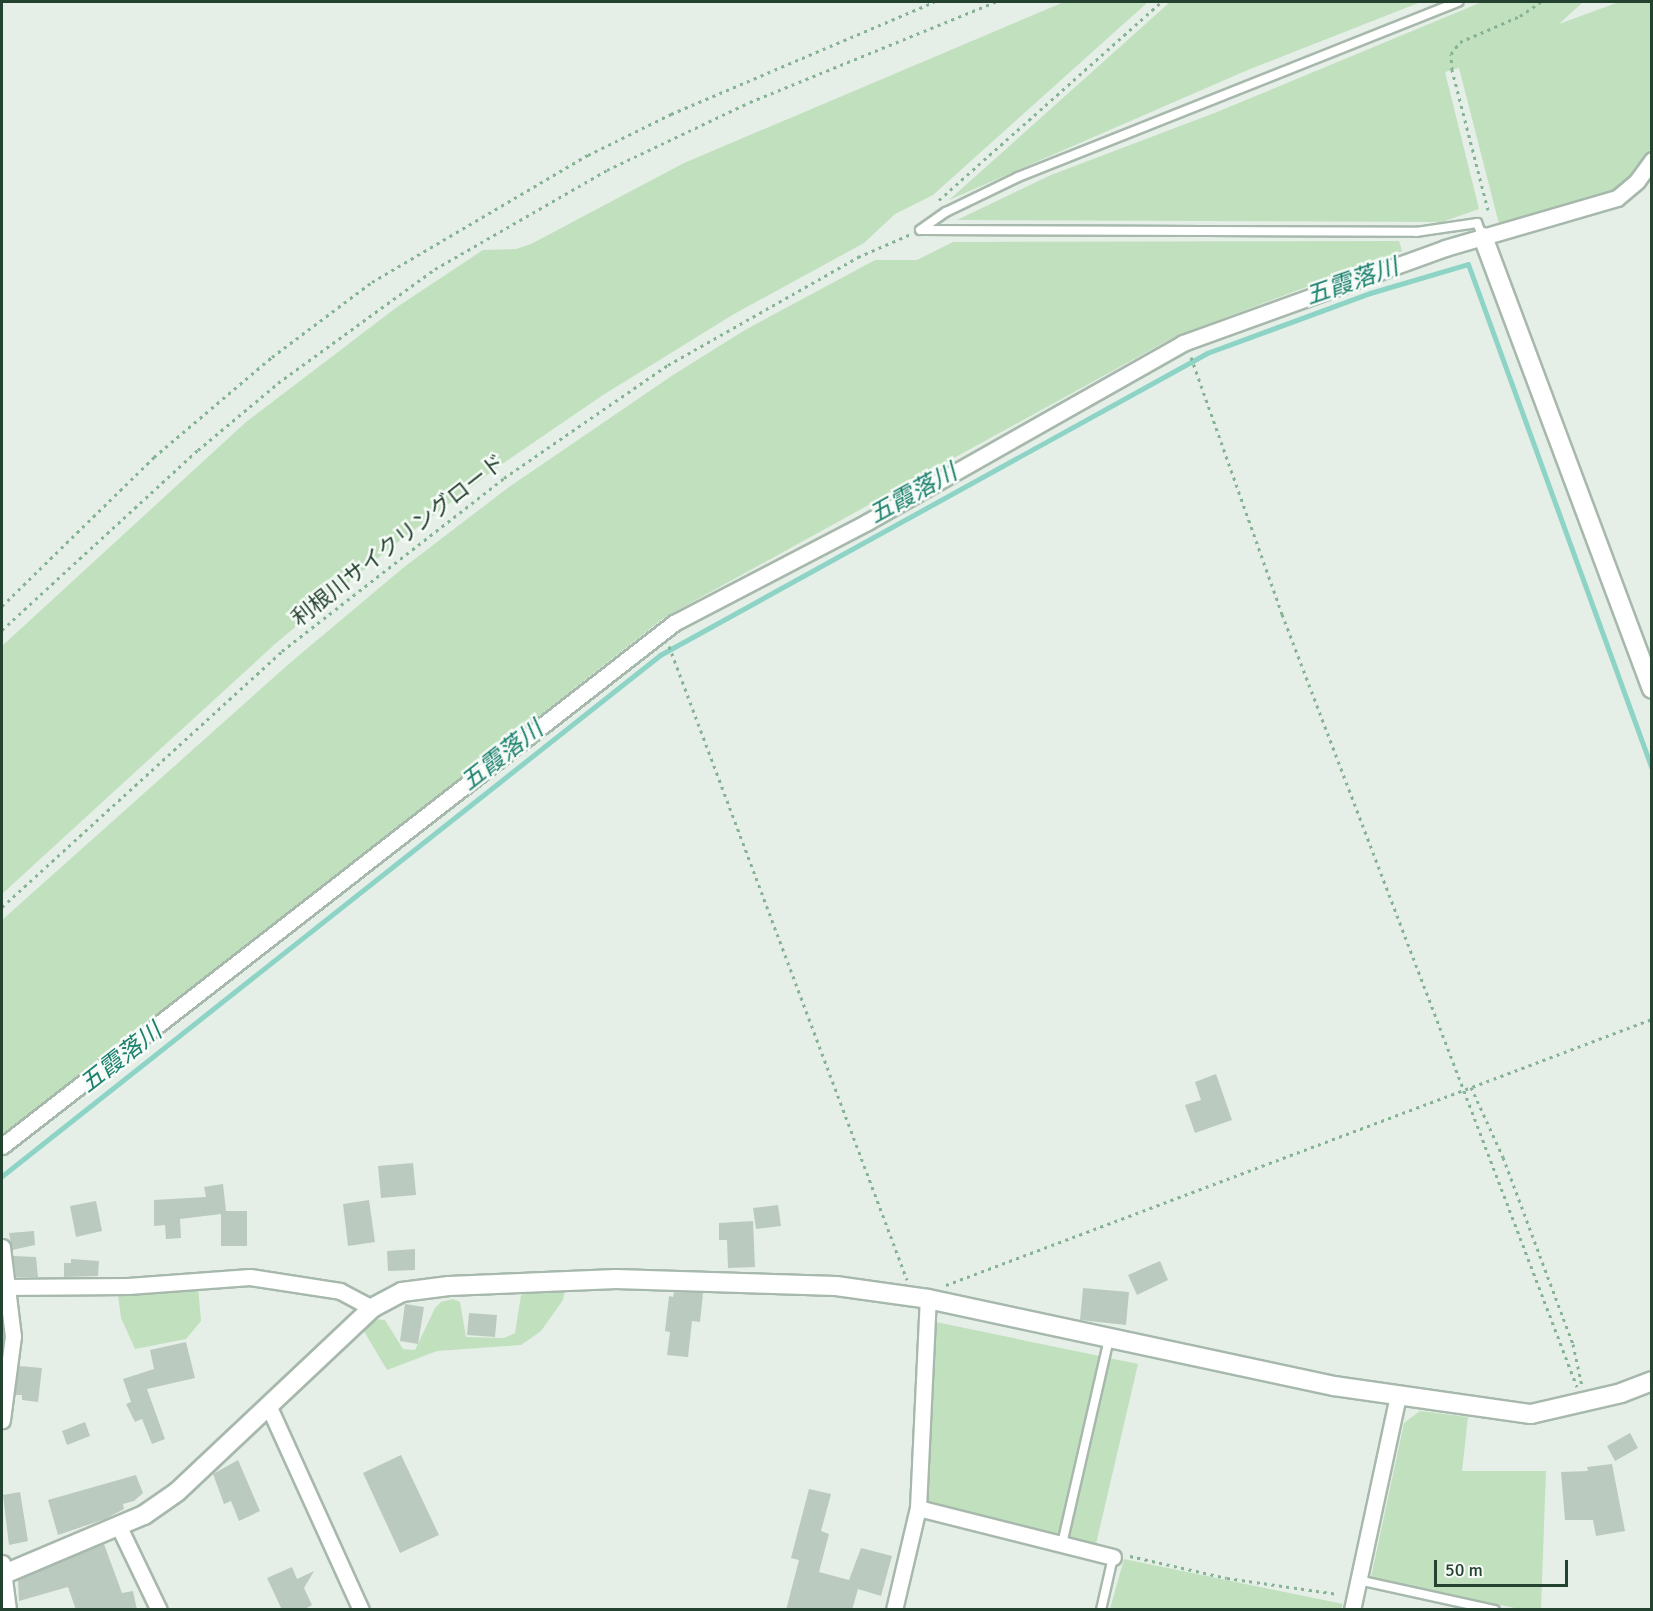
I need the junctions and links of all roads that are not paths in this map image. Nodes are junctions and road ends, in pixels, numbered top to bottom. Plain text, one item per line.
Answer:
1 (1458, 2) edge
2 (1652, 160) edge
3 (1483, 237) junction
4 (1652, 688) edge
5 (2, 1146) edge
6 (2, 1246) edge
7 (4, 1287) edge
8 (928, 1299) junction
9 (372, 1308) junction
10 (1109, 1338) junction
11 (1652, 1381) edge
12 (1398, 1395) junction
13 (268, 1405) junction
14 (2, 1420) edge
15 (918, 1508) junction
16 (119, 1527) junction
17 (1062, 1544) junction
18 (1113, 1557) joint
19 (2, 1571) edge
20 (1358, 1580) junction
21 (1353, 1603) edge
22 (8, 1610) edge
23 (159, 1610) edge
24 (361, 1610) edge
25 (894, 1610) edge
26 (1101, 1610) edge
27 (1495, 1610) edge

1 - 3 lane
2 - 3 street
3 - 4 street
3 - 5 street
6 - 7 street
7 - 9 street
7 - 14 street
8 - 9 street
8 - 10 street
8 - 15 street
9 - 13 street
10 - 12 street
10 - 17 lane
11 - 12 street
12 - 20 street
13 - 16 street
13 - 24 street
15 - 17 street
15 - 25 street
16 - 19 street
16 - 23 street
17 - 18 street
18 - 26 lane
19 - 22 street
20 - 21 street
20 - 27 lane

